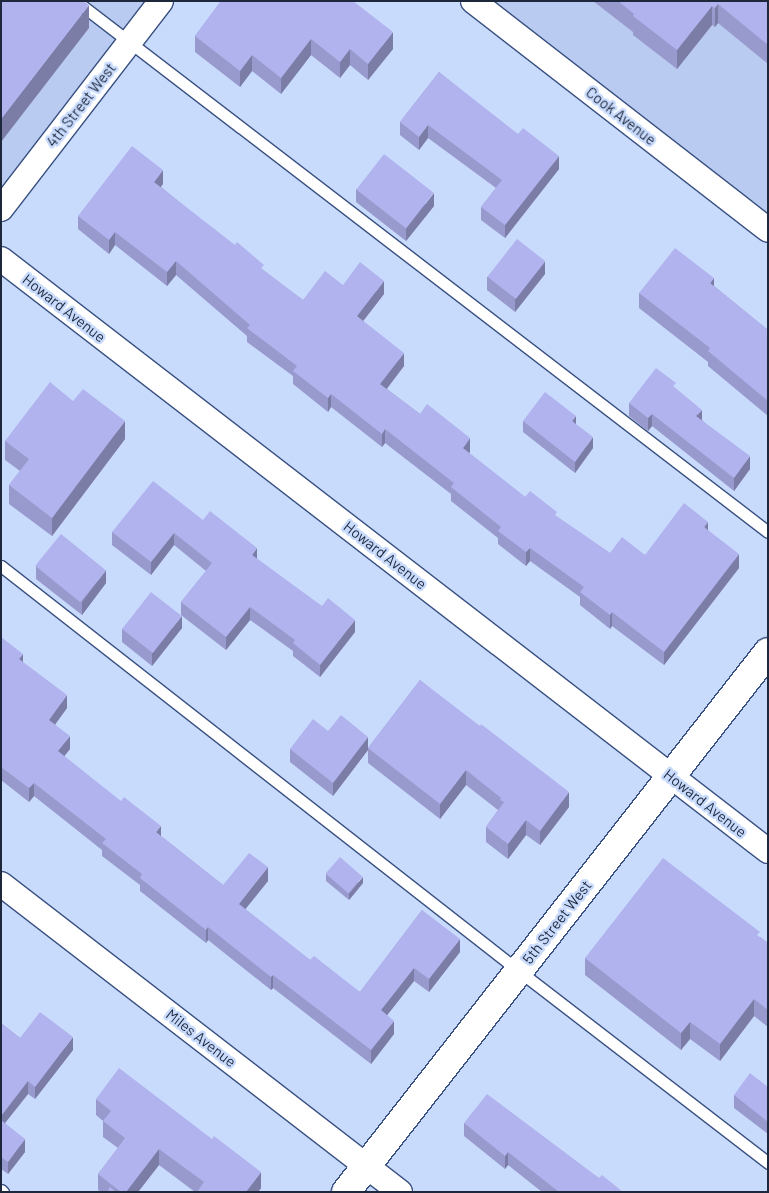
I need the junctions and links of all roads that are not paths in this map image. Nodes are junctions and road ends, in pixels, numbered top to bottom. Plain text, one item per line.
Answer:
1 (76, 1) edge
2 (161, 1) edge
3 (473, 1) edge
4 (130, 42) junction
5 (1, 209) edge
6 (768, 230) edge
7 (1, 259) edge
8 (768, 532) edge
9 (1, 566) edge
10 (768, 652) edge
11 (671, 776) junction
12 (768, 851) edge
13 (1, 884) edge
14 (519, 971) junction
15 (768, 1163) edge
16 (366, 1166) junction
17 (346, 1192) edge
18 (400, 1192) edge

1 - 4 lane
2 - 4 street, 4th Street West
3 - 6 street, Cook Avenue
4 - 5 street, 4th Street West
4 - 8 lane
7 - 11 street, Howard Avenue
9 - 14 lane
10 - 11 street, 5th Street West
11 - 12 street, Howard Avenue
11 - 14 street, 5th Street West
13 - 16 street, Miles Avenue
14 - 15 lane
14 - 16 street, 5th Street West
16 - 17 street, 5th Street West
16 - 18 street, Miles Avenue

